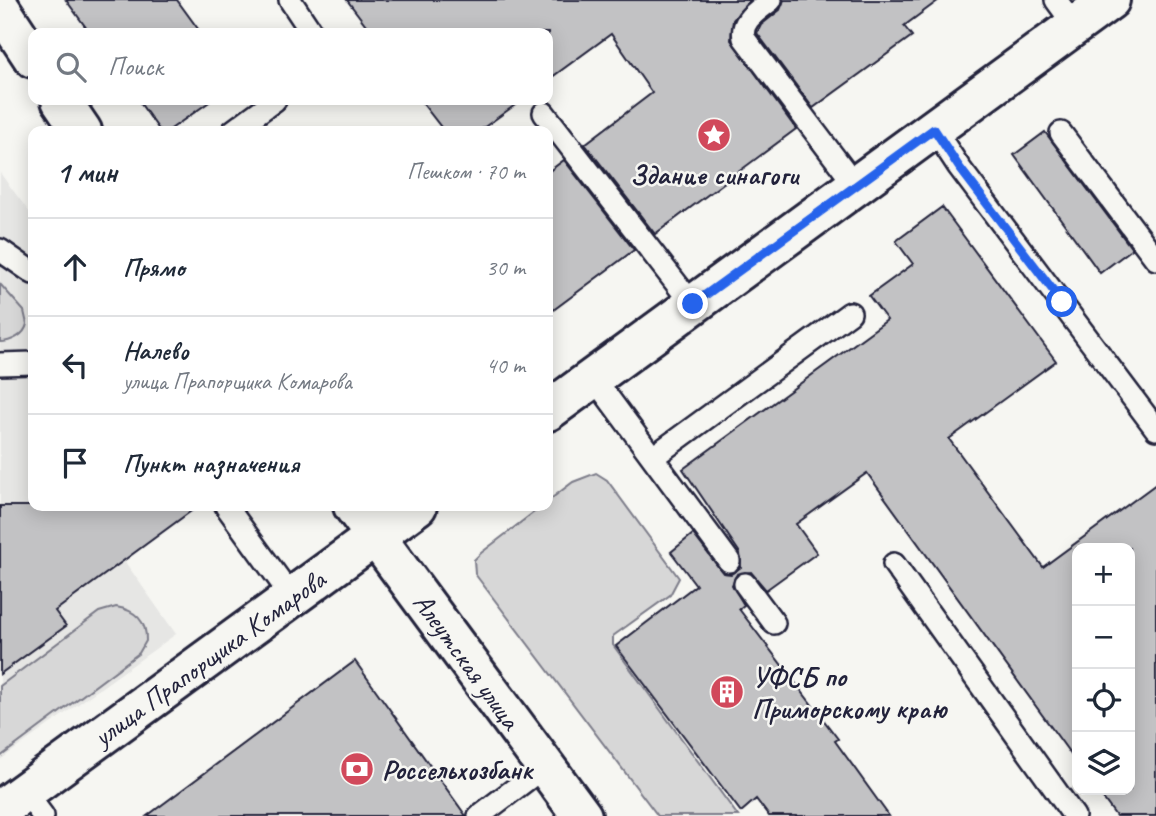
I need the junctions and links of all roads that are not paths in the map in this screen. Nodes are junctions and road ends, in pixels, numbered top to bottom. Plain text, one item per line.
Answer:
1 (290, 0) edge
2 (771, 0) edge
3 (1110, 0) edge
4 (0, 8) edge
5 (1066, 13) edge
6 (309, 28) edge
7 (28, 50) edge
8 (64, 105) edge
9 (268, 105) edge
10 (544, 113) dead end
11 (79, 126) edge
12 (240, 126) edge
13 (934, 129) junction
14 (1061, 133) dead end
15 (856, 186) junction
16 (0, 250) edge
17 (1156, 259) edge
18 (28, 270) edge
19 (693, 304) junction
20 (850, 313) dead end
21 (28, 363) edge
22 (0, 364) edge
23 (593, 377) junction
24 (553, 407) edge
25 (1156, 429) edge
26 (653, 457) junction
27 (230, 511) edge
28 (357, 511) edge
29 (410, 511) edge
30 (375, 536) junction
31 (729, 561) dead end
32 (894, 565) dead end
33 (745, 584) dead end
34 (292, 597) junction
35 (774, 623) dead end
36 (545, 766) junction
37 (23, 806) edge
38 (479, 816) edge
39 (582, 816) edge
40 (1074, 816) edge

1 - 6 lane
2 - 15 lane
3 - 5 main road
4 - 7 main road
5 - 13 main road
8 - 11 main road
9 - 12 lane
10 - 19 lane
13 - 15 main road
13 - 25 lane
14 - 17 lane
15 - 19 main road
16 - 18 lane
19 - 23 main road
20 - 26 lane
21 - 22 lane
23 - 24 main road
23 - 26 lane
26 - 31 lane
27 - 34 lane
28 - 30 main road, Алеутская улица
29 - 30 main road, улица Прапорщика Комарова
30 - 34 main road, улица Прапорщика Комарова
30 - 36 main road, Алеутская улица
32 - 40 lane
33 - 35 lane
34 - 37 main road, улица Прапорщика Комарова
36 - 38 lane
36 - 39 main road, Алеутская улица

